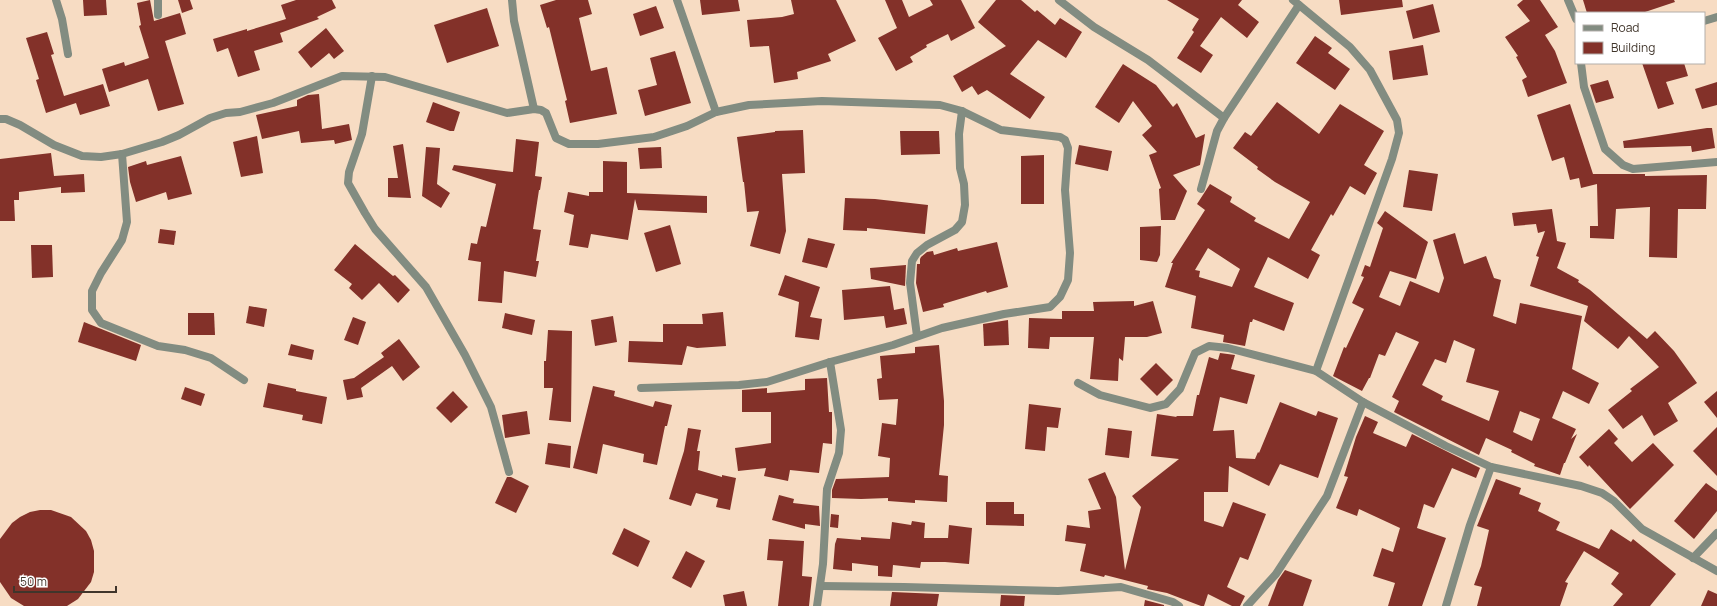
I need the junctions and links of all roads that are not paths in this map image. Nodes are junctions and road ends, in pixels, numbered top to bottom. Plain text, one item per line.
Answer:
1 (56, 0) edge
2 (158, 0) edge
3 (512, 0) edge
4 (677, 0) edge
5 (1059, 0) edge
6 (1568, 0) edge
7 (1296, 3) edge
8 (158, 15) dead end
9 (1575, 17) edge
10 (1717, 17) edge
11 (1705, 21) edge
12 (68, 54) dead end
13 (1581, 64) edge
14 (372, 76) junction
15 (534, 109) junction
16 (962, 111) junction
17 (716, 112) junction
18 (1224, 118) junction
19 (0, 119) edge
20 (122, 154) junction
21 (1717, 162) edge
22 (1201, 189) dead end
23 (917, 336) junction
24 (830, 362) junction
25 (1316, 371) junction
26 (244, 380) dead end
27 (1078, 384) dead end
28 (641, 388) dead end
29 (1363, 402) junction
30 (1491, 467) junction
31 (509, 472) dead end
32 (1717, 533) edge
33 (1693, 558) junction
34 (1717, 571) edge
35 (821, 586) junction
36 (817, 606) edge
37 (1179, 606) edge
38 (1247, 606) edge
39 (1446, 606) edge

1 - 12 street
2 - 8 street
3 - 15 street
4 - 17 street
5 - 18 street
6 - 9 street
7 - 18 street
7 - 25 street
10 - 11 street
13 - 21 street
14 - 15 street
14 - 20 street
14 - 31 street
15 - 17 street
16 - 17 street
16 - 23 street
16 - 23 street
18 - 22 street
19 - 20 street
20 - 26 street
23 - 24 street
24 - 28 street
24 - 35 street
25 - 27 street
25 - 29 street
29 - 30 street
29 - 38 street
30 - 33 street
30 - 39 street
32 - 33 street
33 - 34 street
35 - 36 street
35 - 37 street

